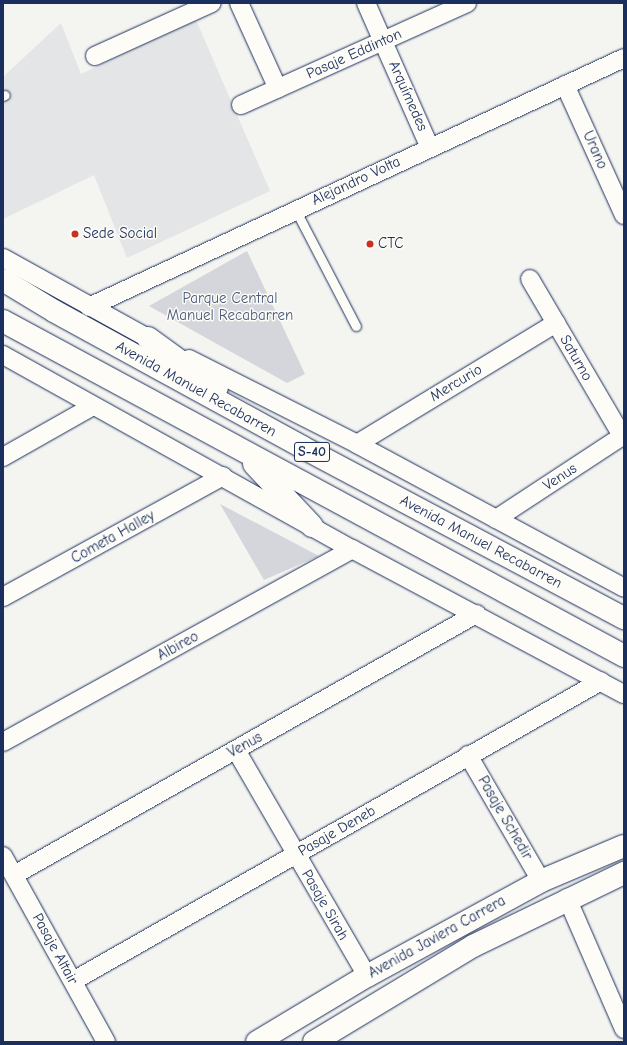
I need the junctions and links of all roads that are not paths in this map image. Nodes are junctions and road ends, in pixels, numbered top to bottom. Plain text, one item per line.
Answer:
1 (212, 3) edge
2 (239, 3) edge
3 (366, 3) edge
4 (467, 3) edge
5 (383, 41) junction
6 (95, 56) dead end
7 (624, 58) edge
8 (566, 85) junction
9 (278, 88) junction
10 (241, 105) dead end
11 (429, 146) junction
12 (296, 209) junction
13 (624, 215) edge
14 (3, 258) edge
15 (530, 279) dead end
16 (3, 280) edge
17 (89, 307) junction
18 (3, 321) edge
19 (556, 323) junction
20 (356, 326) dead end
21 (148, 338) junction
22 (3, 355) edge
23 (93, 406) junction
24 (623, 436) edge
25 (357, 444) junction
26 (302, 447) junction
27 (241, 450) junction
28 (3, 457) edge
29 (223, 476) junction
30 (496, 519) junction
31 (312, 526) junction
32 (352, 549) junction
33 (518, 560) junction
34 (621, 587) edge
35 (3, 598) edge
36 (476, 614) junction
37 (624, 618) edge
38 (624, 656) edge
39 (601, 681) junction
40 (624, 694) edge
41 (3, 742) edge
42 (236, 750) junction
43 (468, 755) junction
44 (624, 846) edge
45 (296, 854) junction
46 (3, 856) edge
47 (624, 872) edge
48 (14, 875) junction
49 (541, 881) junction
50 (566, 898) junction
51 (367, 976) junction
52 (73, 981) junction
53 (399, 990) junction
54 (624, 1028) edge
55 (106, 1042) edge
56 (257, 1042) edge
57 (314, 1042) edge

1 - 6 street
2 - 9 street
3 - 5 street, Arquímedes
4 - 5 street, Pasaje Eddinton
5 - 9 street, Pasaje Eddinton
5 - 11 street, Arquímedes
7 - 8 street, Alejandro Volta
8 - 11 street, Alejandro Volta
8 - 13 street, Urano
9 - 10 street, Pasaje Eddinton
11 - 12 street, Alejandro Volta
12 - 17 street, Alejandro Volta
12 - 20 lane
14 - 17 street, Avenida Manuel Recabarren
15 - 19 street, Saturno
16 - 26 main road, Avenida Manuel Recabarren / S-40
17 - 21 street, Avenida Manuel Recabarren
18 - 27 main road, S-40
19 - 24 street, Saturno
19 - 25 street, Mercurio
21 - 25 street, Avenida Manuel Recabarren
21 - 26 main road
22 - 23 street
23 - 28 street
23 - 29 street
24 - 30 street, Venus
25 - 30 street, Avenida Manuel Recabarren
26 - 33 main road, Avenida Manuel Recabarren / S-40
27 - 31 main road
27 - 38 main road, S-40
29 - 31 street
29 - 35 street, Cometa Halley
30 - 34 street, Avenida Manuel Recabarren
31 - 32 street
32 - 36 street
32 - 41 street, Albireo
33 - 34 main road
33 - 37 main road, Avenida Manuel Recabarren / S-40
36 - 39 street
36 - 42 street, Venus
39 - 40 street
39 - 43 street, Pasaje Deneb
42 - 45 street, Pasaje Sirah
42 - 48 street, Venus
43 - 45 street, Pasaje Deneb
43 - 49 street, Pasaje Schedir
44 - 49 main road, Avenida Javiera Carrera
45 - 51 street, Pasaje Sirah
45 - 52 street, Pasaje Deneb
46 - 48 street, Pasaje Altair
47 - 50 main road, Avenida Javiera Carrera
48 - 52 street, Pasaje Altair
49 - 51 main road, Avenida Javiera Carrera
50 - 53 main road, Avenida Javiera Carrera
50 - 54 street
51 - 53 main road
51 - 56 main road, Avenida Javiera Carrera
52 - 55 street, Pasaje Altair
53 - 57 main road, Avenida Javiera Carrera

